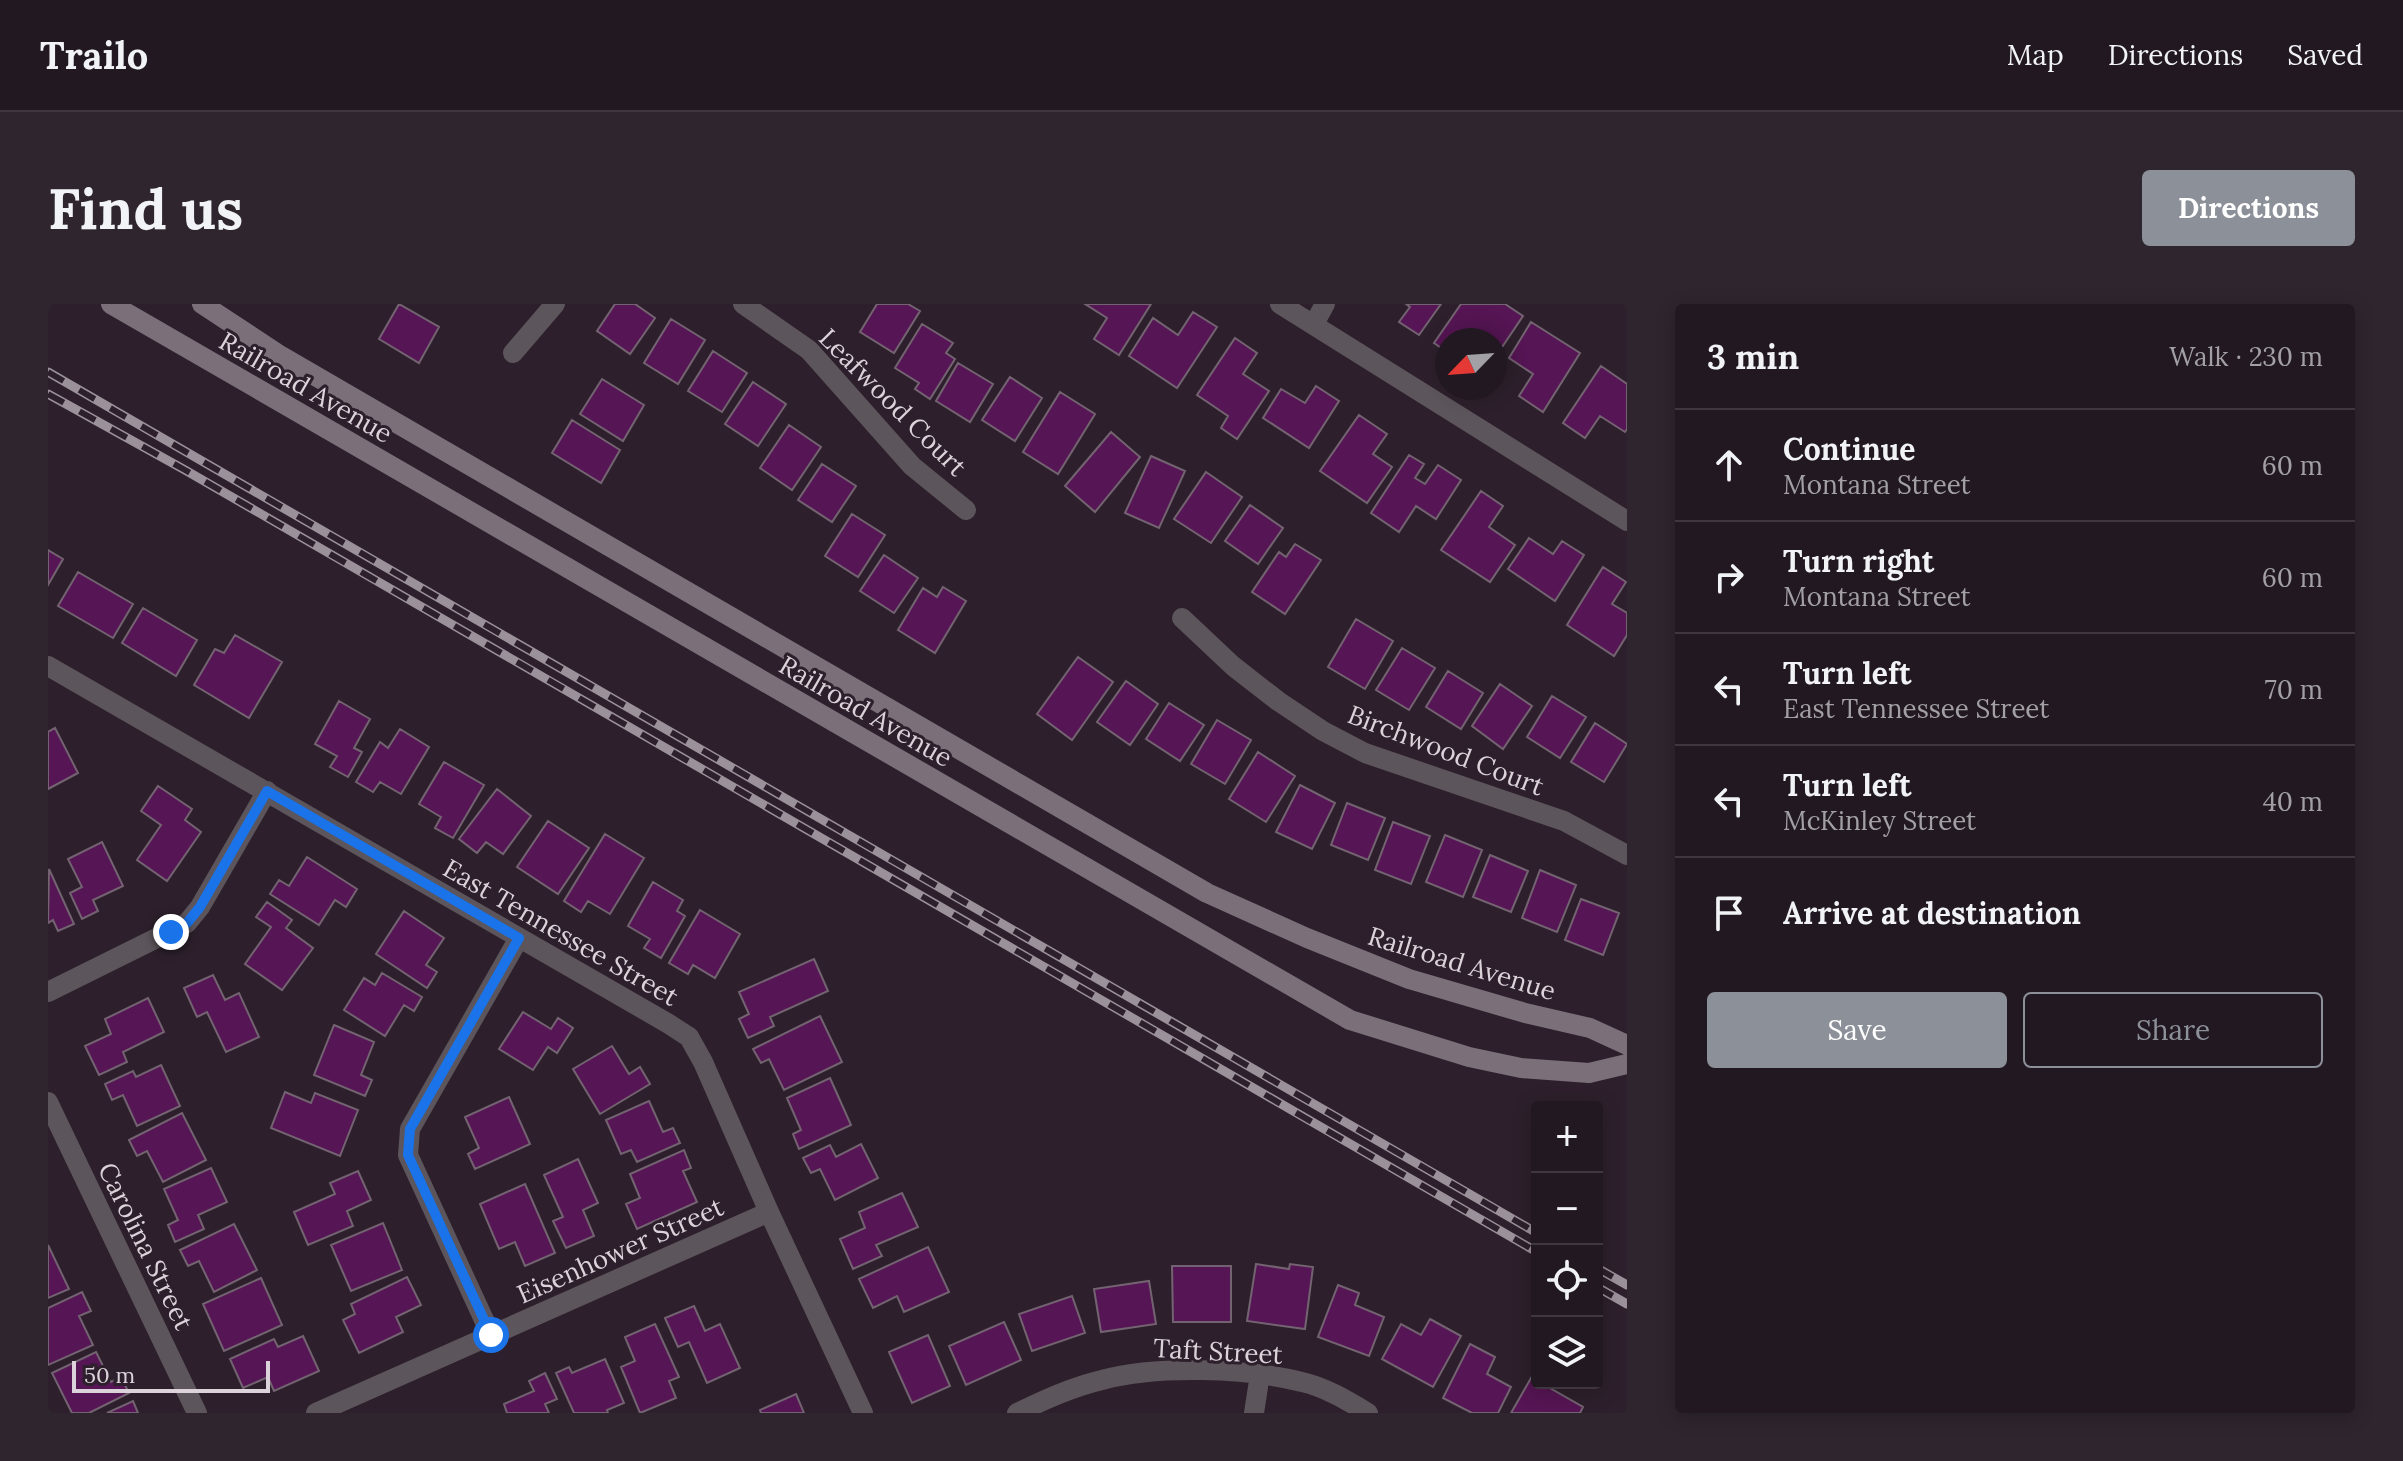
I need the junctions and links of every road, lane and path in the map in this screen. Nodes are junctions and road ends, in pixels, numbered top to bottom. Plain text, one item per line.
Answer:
1 (111, 304) edge
2 (202, 304) edge
3 (555, 304) edge
4 (743, 304) edge
5 (1280, 304) edge
6 (1325, 304) edge
7 (1314, 324) junction
8 (513, 353) dead end
9 (966, 510) dead end
10 (1627, 521) edge
11 (1182, 618) dead end
12 (48, 666) edge
13 (267, 791) junction
14 (1627, 855) edge
15 (519, 938) junction
16 (48, 992) edge
17 (1627, 1045) edge
18 (1627, 1064) edge
19 (48, 1102) edge
20 (769, 1212) junction
21 (491, 1335) junction
22 (1260, 1374) junction
23 (197, 1413) edge
24 (316, 1413) edge
25 (863, 1413) edge
26 (1017, 1413) edge
27 (1254, 1413) edge
28 (1368, 1413) edge

1 - 18 street, Railroad Avenue
2 - 17 street, Railroad Avenue
3 - 8 street
4 - 9 street, Leafwood Court
5 - 7 street
6 - 7 street
7 - 10 street
11 - 14 street, Birchwood Court
12 - 13 street, East Tennessee Street
13 - 15 street, East Tennessee Street
13 - 16 street
15 - 20 street, East Tennessee Street
15 - 21 street
19 - 23 street, Carolina Street
20 - 21 street, Eisenhower Street
20 - 25 street, East Tennessee Street
21 - 24 street, Eisenhower Street
22 - 26 street, Taft Street
22 - 27 street
22 - 28 street, Taft Street

